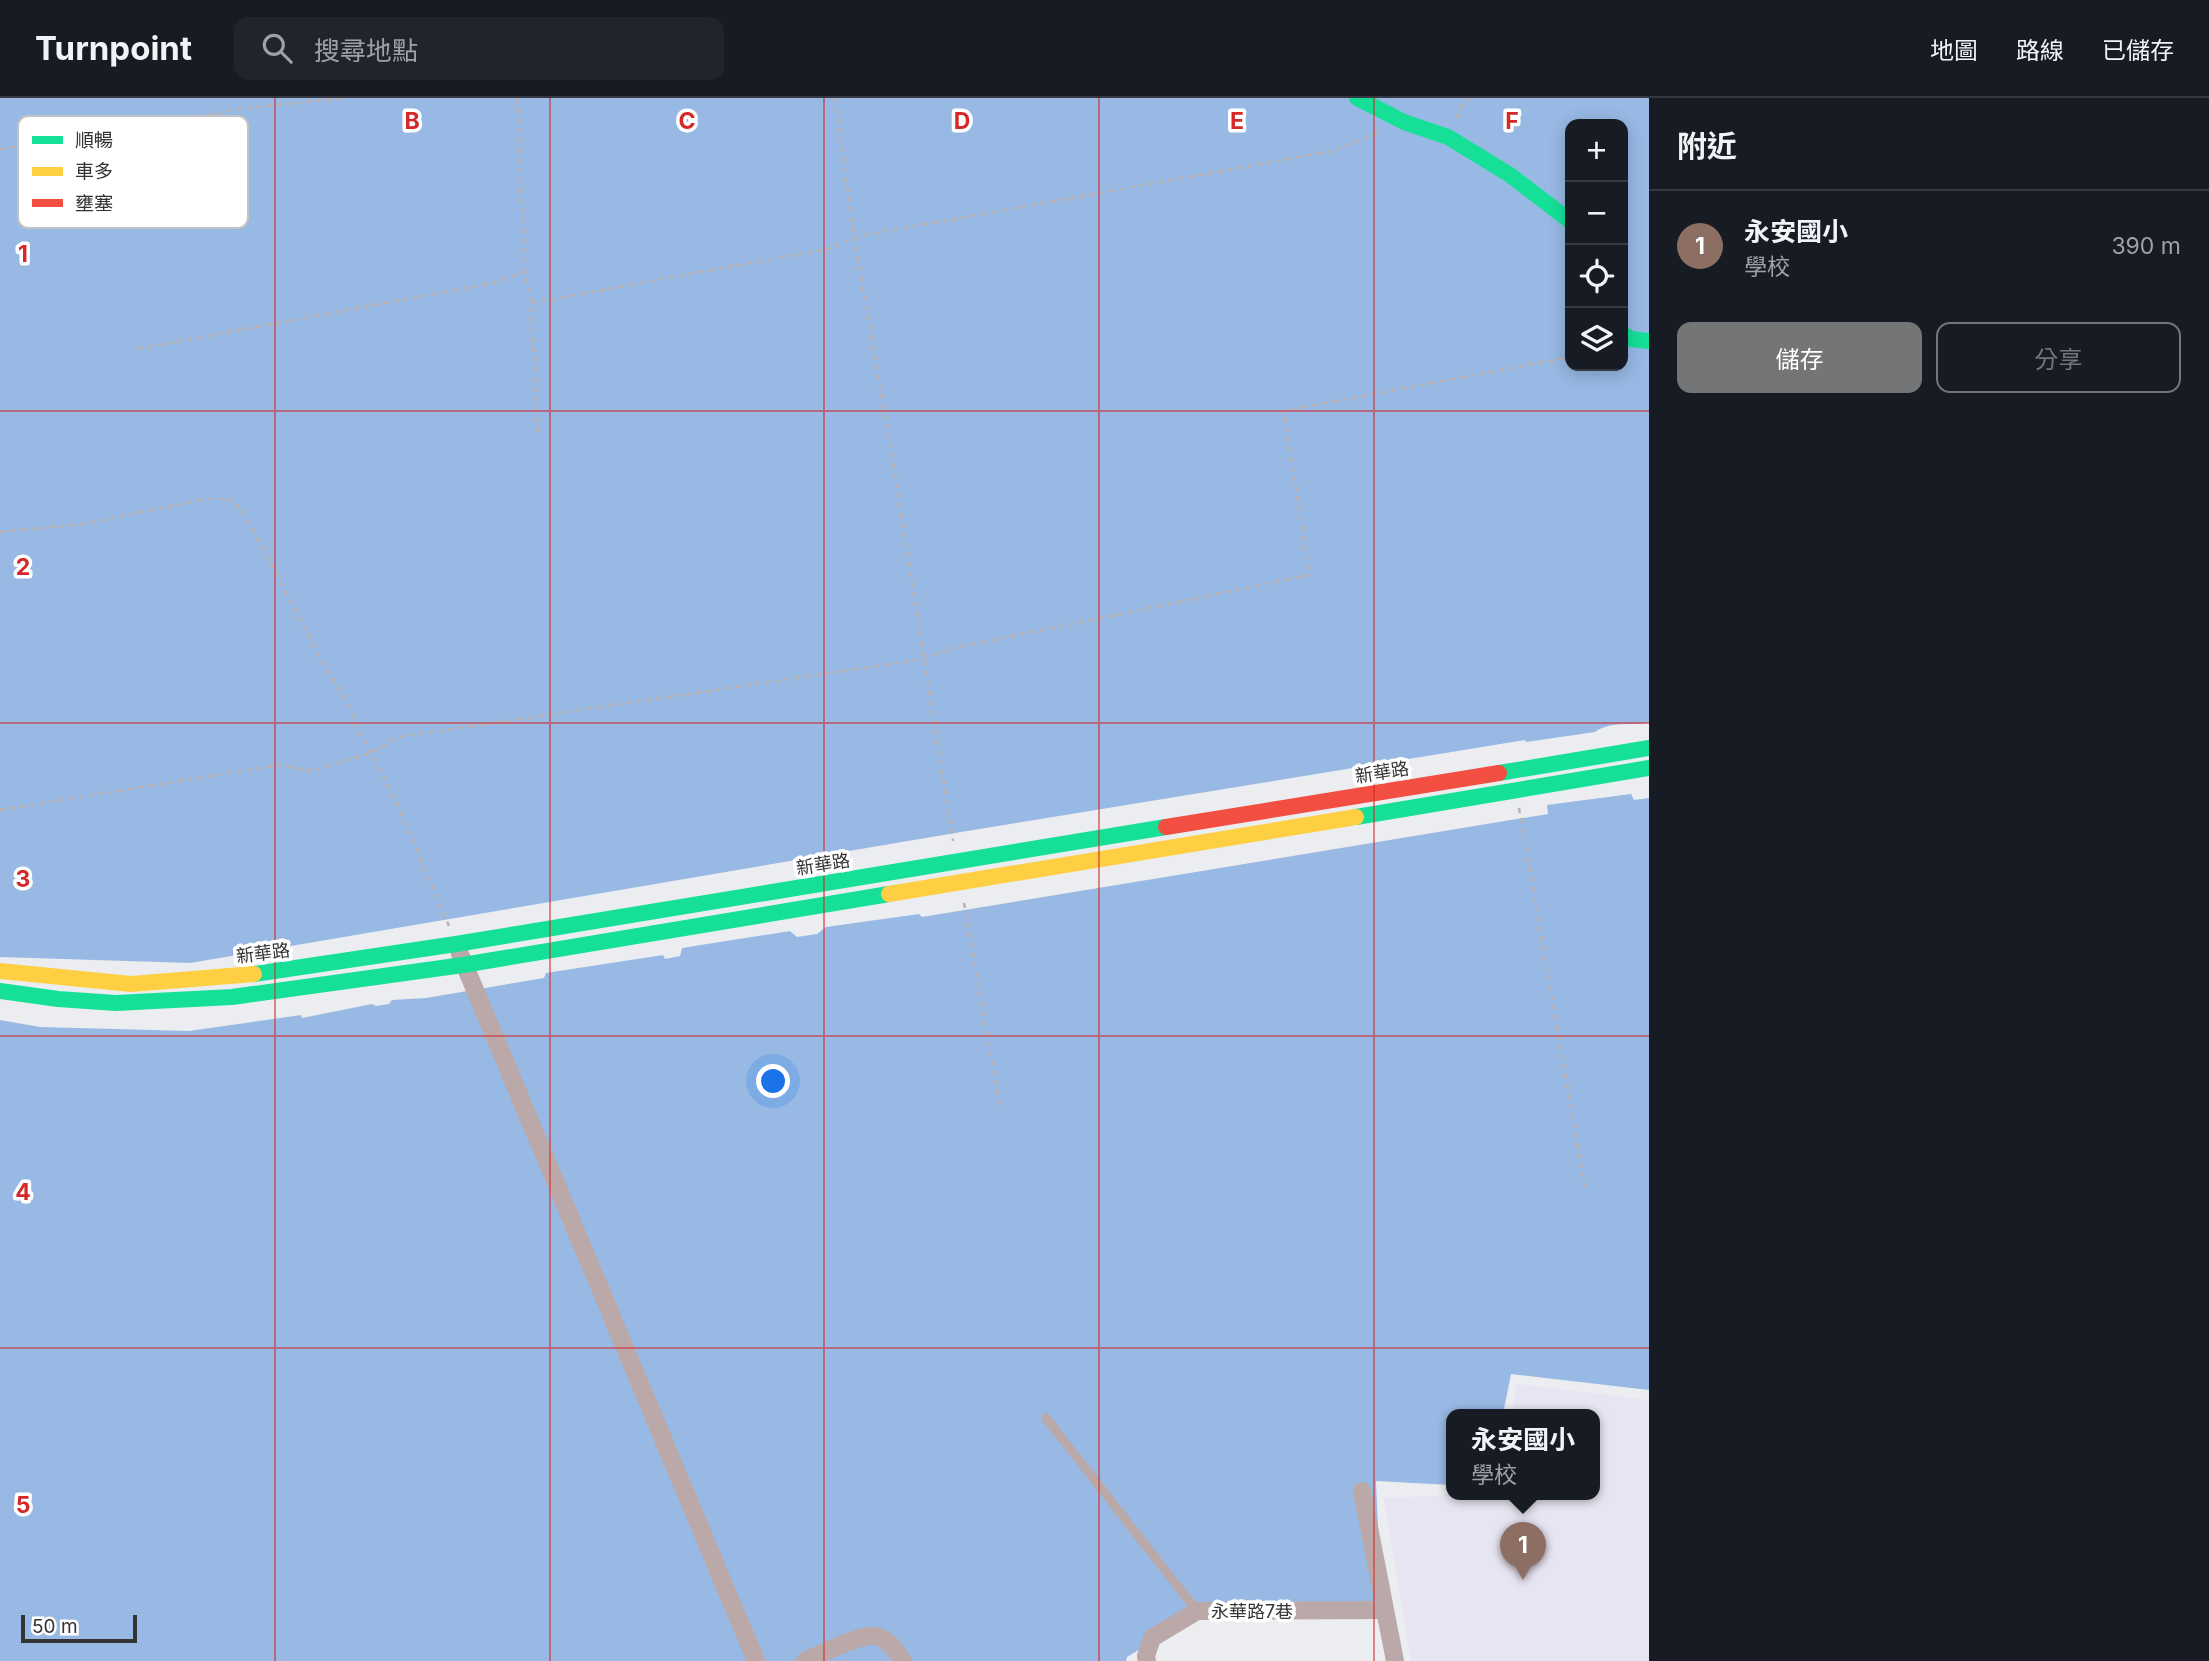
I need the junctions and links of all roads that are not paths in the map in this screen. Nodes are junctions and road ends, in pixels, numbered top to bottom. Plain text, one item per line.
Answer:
1 (1357, 98) edge
2 (1565, 217) edge
3 (1628, 339) edge
4 (1649, 341) edge
5 (1649, 748) edge
6 (1649, 768) edge
7 (456, 944) junction
8 (463, 965) junction
9 (0, 971) edge
10 (0, 990) edge
11 (1046, 1418) dead end
12 (1362, 1491) dead end
13 (1384, 1610) junction
14 (1198, 1611) junction
15 (756, 1661) edge
16 (805, 1661) edge
17 (903, 1661) edge
18 (1147, 1661) edge
19 (1395, 1661) edge

1 - 2 street
3 - 4 street
5 - 7 street, 新華路
6 - 8 street
7 - 8 street
7 - 9 street, 新華路
8 - 10 street
8 - 15 street
11 - 14 lane
12 - 13 street
13 - 14 street, 永華路7巷
13 - 19 street
14 - 18 street, 永華路7巷
16 - 17 street

